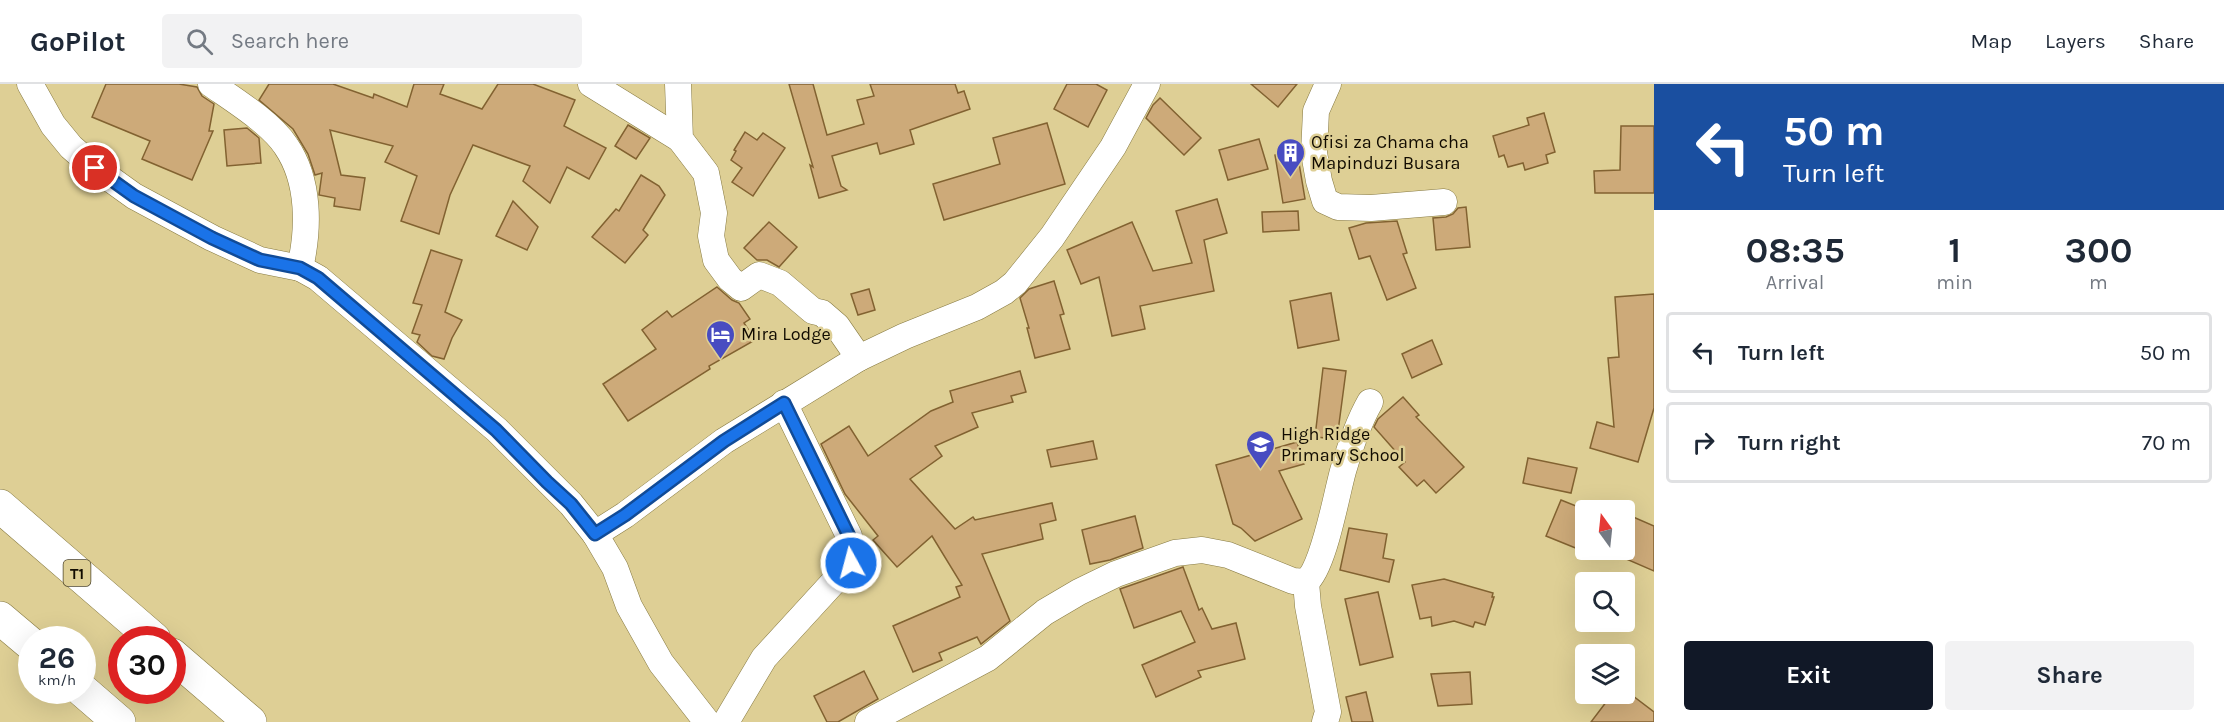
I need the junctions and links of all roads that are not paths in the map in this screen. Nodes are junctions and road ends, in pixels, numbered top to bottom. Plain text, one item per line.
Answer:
1 (30, 84) edge
2 (211, 84) edge
3 (591, 84) edge
4 (678, 84) edge
5 (1147, 84) edge
6 (1328, 84) edge
7 (680, 139) junction
8 (1444, 202) dead end
9 (300, 268) junction
10 (859, 358) junction
11 (1370, 402) dead end
12 (784, 403) junction
13 (0, 506) edge
14 (595, 534) junction
15 (1306, 582) junction
16 (0, 618) edge
17 (139, 626) edge
18 (18, 633) edge
19 (186, 667) edge
20 (96, 702) edge
21 (119, 722) edge
22 (250, 722) edge
23 (706, 722) edge
24 (726, 722) edge
25 (868, 722) edge
26 (1325, 722) edge

1 - 9 street
2 - 9 street
3 - 7 street
4 - 7 street
5 - 10 street
6 - 8 street
7 - 10 street
9 - 14 street
10 - 12 street
11 - 15 street
12 - 14 street
12 - 24 street
13 - 17 highway, T1
14 - 23 street
15 - 25 street
15 - 26 street
16 - 18 highway
19 - 22 highway
20 - 21 highway

